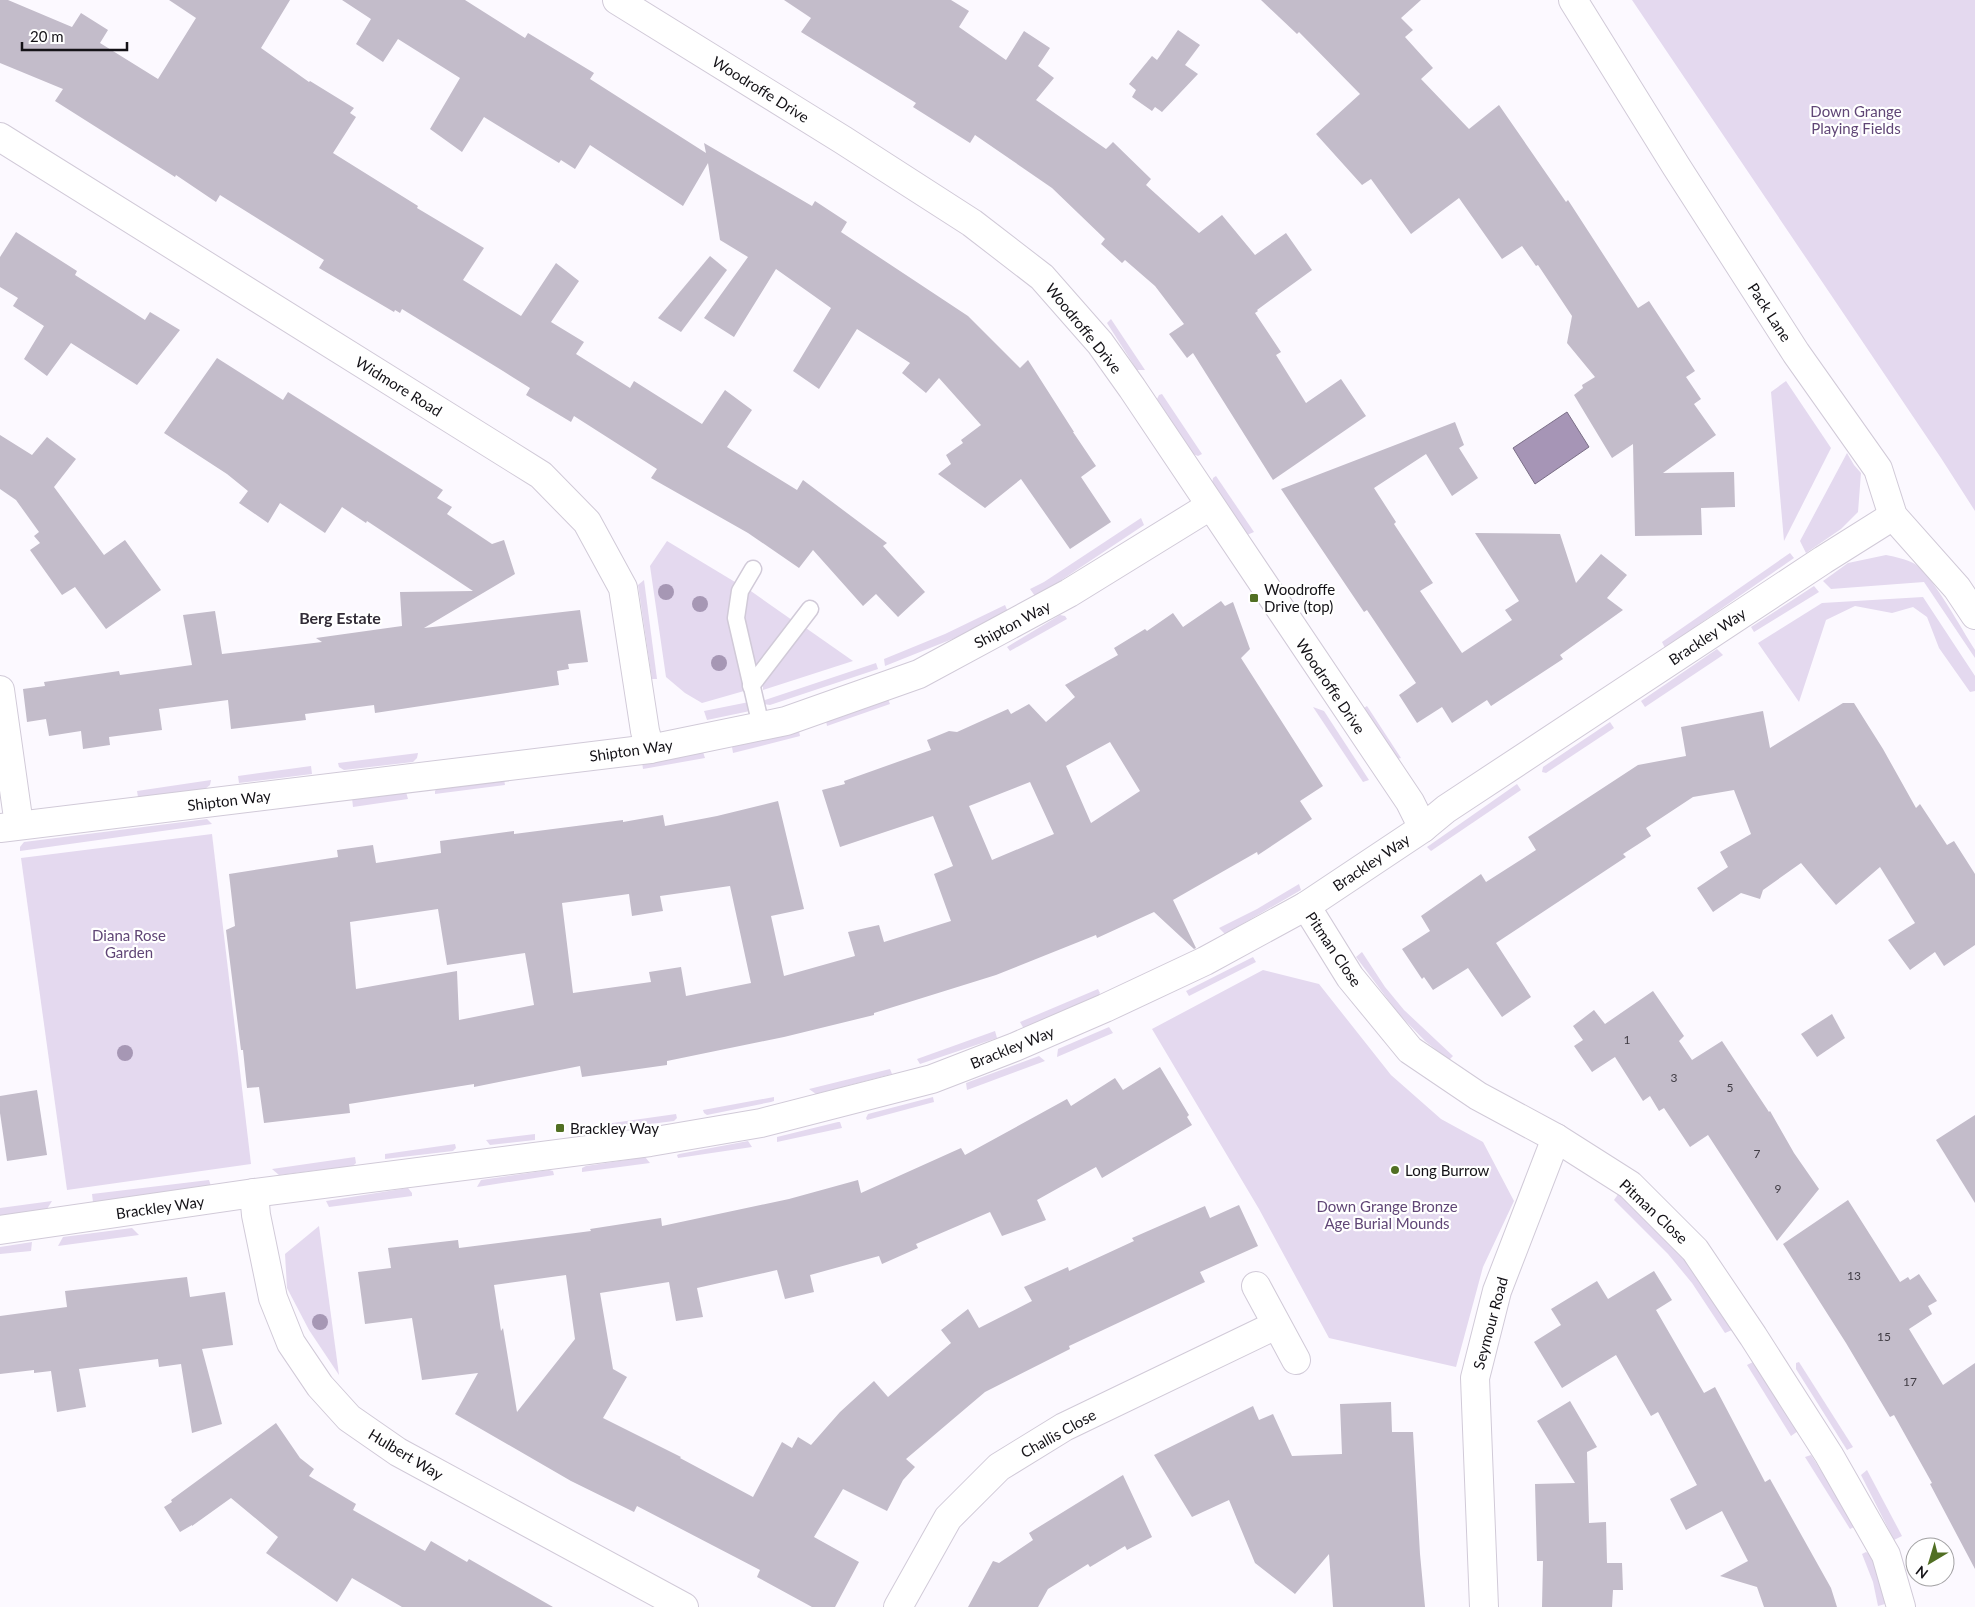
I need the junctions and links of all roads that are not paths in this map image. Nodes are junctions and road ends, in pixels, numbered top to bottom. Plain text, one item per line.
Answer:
1 (617, 0) edge
2 (1573, 0) edge
3 (0, 137) edge
4 (1210, 506) junction
5 (1893, 516) junction
6 (753, 569) dead end
7 (810, 609) dead end
8 (1975, 615) edge
9 (752, 686) junction
10 (0, 690) edge
11 (761, 726) junction
12 (650, 749) junction
13 (10, 826) edge
14 (1423, 828) junction
15 (1306, 906) junction
16 (1556, 1138) junction
17 (254, 1193) junction
18 (0, 1230) edge
19 (1256, 1286) dead end
20 (1276, 1326) junction
21 (1296, 1360) dead end
22 (684, 1607) edge
23 (898, 1607) edge
24 (1484, 1607) edge
25 (1901, 1607) edge

1 - 4 street, Woodroffe Drive
2 - 5 street, Pack Lane
3 - 12 street, Widmore Road
4 - 11 street, Shipton Way
4 - 14 street, Woodroffe Drive
5 - 8 street, Pack Lane
5 - 14 street, Brackley Way
6 - 9 lane
7 - 9 lane
9 - 11 lane
10 - 13 street
11 - 12 street, Shipton Way
12 - 13 street, Shipton Way
14 - 15 street, Brackley Way
15 - 16 street, Pitman Close
15 - 17 street, Brackley Way
16 - 24 street, Seymour Road
16 - 25 street, Pitman Close
17 - 18 street, Brackley Way
17 - 22 street, Hulbert Way
19 - 20 street
20 - 21 street
20 - 23 street, Challis Close

